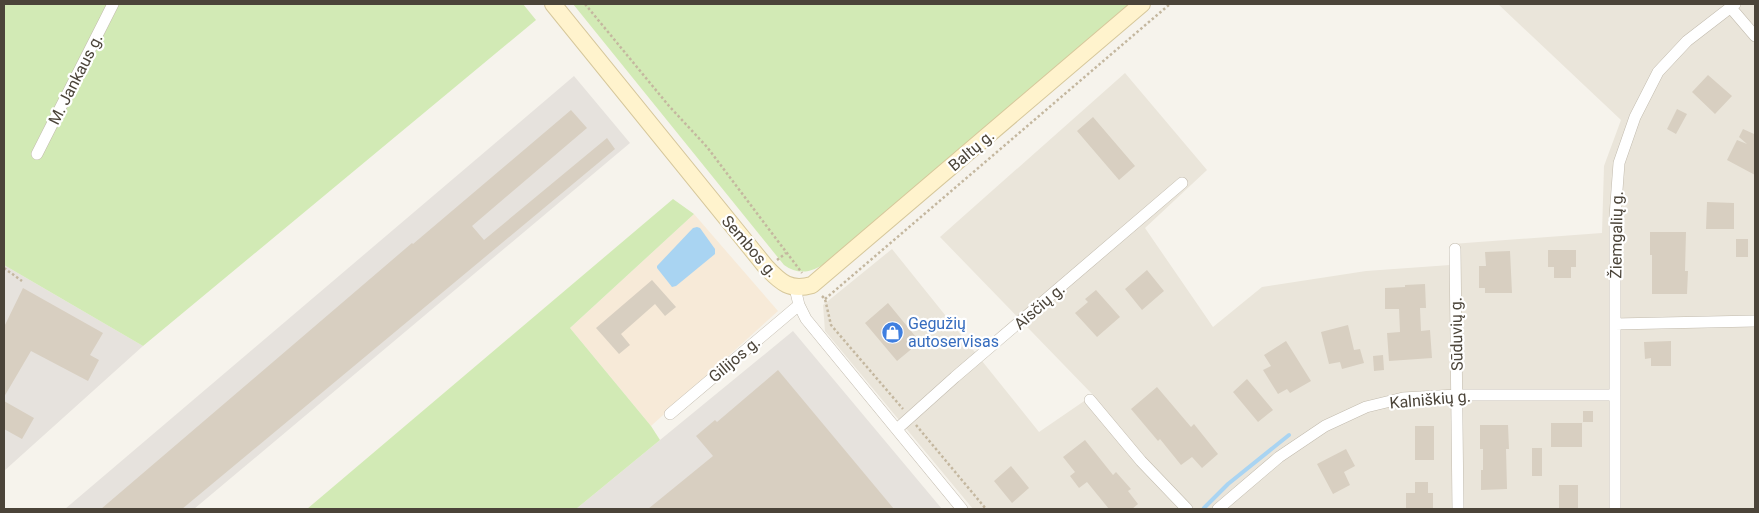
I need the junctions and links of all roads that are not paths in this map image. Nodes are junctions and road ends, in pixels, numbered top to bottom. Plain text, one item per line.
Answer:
1 (113, 4) edge
2 (553, 4) edge
3 (1142, 4) edge
4 (1733, 6) edge
5 (1755, 36) edge
6 (37, 154) dead end
7 (1182, 183) dead end
8 (1455, 249) dead end
9 (795, 288) junction
10 (799, 305) junction
11 (1755, 321) edge
12 (1615, 324) junction
13 (1457, 395) junction
14 (1615, 395) junction
15 (1090, 400) dead end
16 (670, 414) dead end
17 (897, 429) junction
18 (962, 509) edge
19 (1187, 509) edge
20 (1218, 509) edge
21 (1458, 509) edge
22 (1615, 509) edge

1 - 6 street, M. Jankaus g.
2 - 9 main road, Sembos g.
3 - 9 main road, Baltų g.
4 - 5 street
4 - 12 street, Žiemgalių g.
7 - 17 street, Aisčių g.
8 - 13 street, Sūduvių g.
9 - 10 street, Sembos g.
10 - 16 street, Gilijos g.
10 - 17 street, Sembos g.
11 - 12 street
12 - 14 street, Žiemgalių g.
13 - 14 street, Kalniškių g.
13 - 20 street, Kalniškių g.
13 - 21 street, Sūduvių g.
14 - 22 street, Žiemgalių g.
15 - 19 street
17 - 18 street, Sembos g.

